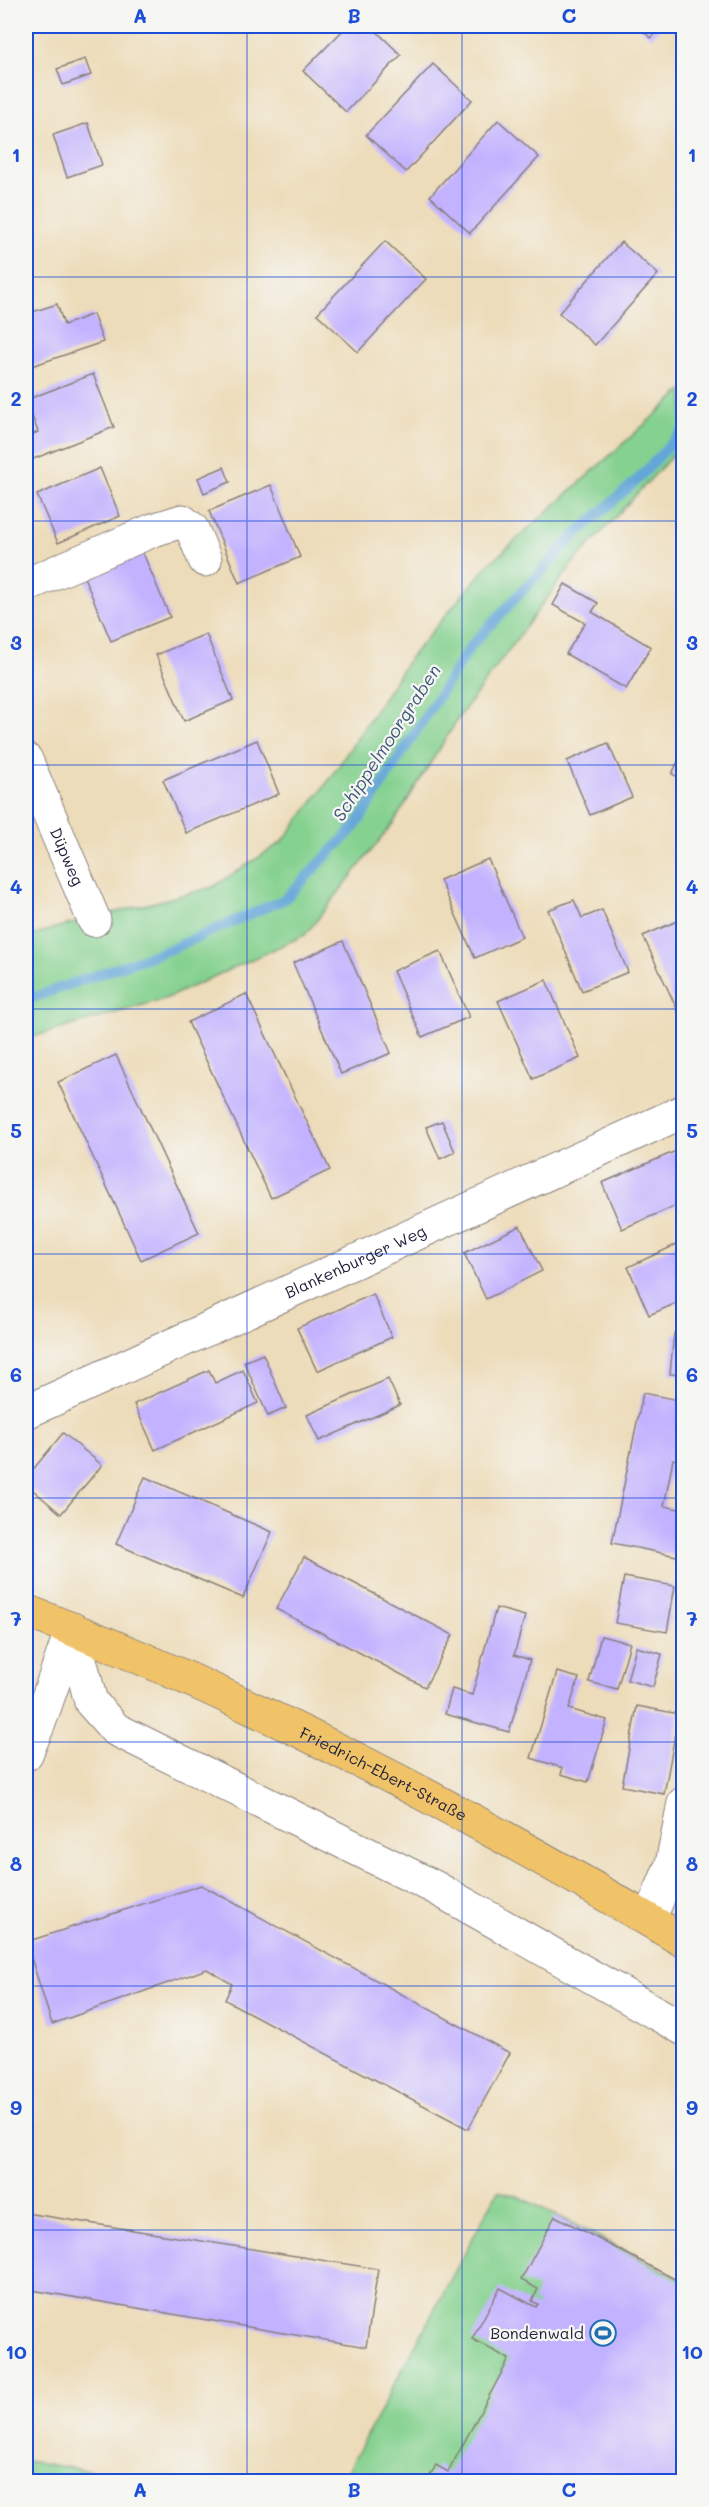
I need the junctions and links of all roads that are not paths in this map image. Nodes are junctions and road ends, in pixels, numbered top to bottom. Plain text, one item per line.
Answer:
1 (205, 560) dead end
2 (26, 585) edge
3 (26, 760) edge
4 (94, 920) dead end
5 (684, 1111) edge
6 (26, 1412) edge
7 (26, 1611) edge
8 (72, 1629) junction
9 (26, 1754) edge
10 (684, 1803) edge
11 (649, 1920) junction
12 (684, 1941) edge
13 (684, 2029) edge

1 - 2 street
3 - 4 street, Düpweg
5 - 6 street, Blankenburger Weg
7 - 8 main road, Friedrich-Ebert-Straße
8 - 9 street
8 - 11 main road, Friedrich-Ebert-Straße
8 - 13 street
10 - 11 street
11 - 12 main road, Friedrich-Ebert-Straße

